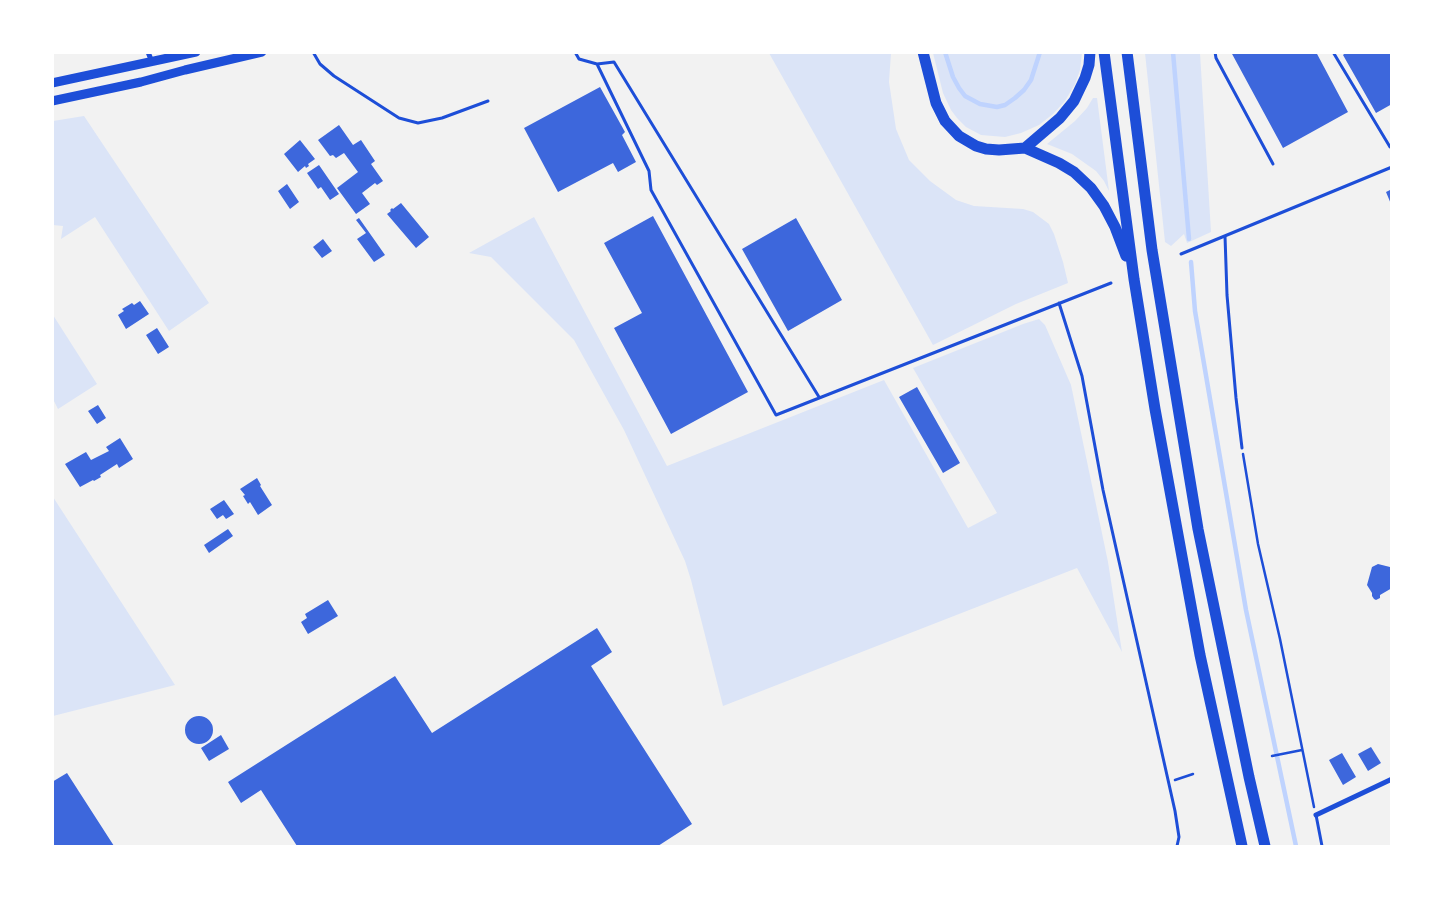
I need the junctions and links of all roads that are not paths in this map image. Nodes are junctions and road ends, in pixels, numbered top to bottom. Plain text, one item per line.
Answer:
1 (148, 52) edge
2 (196, 52) edge
3 (262, 52) edge
4 (313, 52) edge
5 (575, 52) edge
6 (923, 52) edge
7 (1090, 52) edge
8 (1104, 52) edge
9 (1127, 52) edge
10 (1214, 52) edge
11 (1333, 52) edge
12 (152, 62) junction
13 (597, 64) junction
14 (52, 83) edge
15 (52, 101) edge
16 (488, 101) dead end
17 (1392, 146) edge
18 (1025, 148) junction
19 (1273, 164) dead end
20 (1392, 167) edge
21 (1225, 236) junction
22 (1181, 254) dead end
23 (1134, 279) junction
24 (1111, 283) dead end
25 (1059, 303) junction
26 (819, 398) junction
27 (1242, 448) road end
28 (1392, 779) edge
29 (1316, 815) joint
30 (1177, 846) edge
31 (1242, 846) edge
32 (1265, 846) edge
33 (1322, 846) edge

1 - 12 street
2 - 12 main road
3 - 15 main road
4 - 16 lane
5 - 13 lane
6 - 18 highway
7 - 18 highway
8 - 23 highway
9 - 32 highway
10 - 19 lane
11 - 17 lane
12 - 14 main road
13 - 26 lane
13 - 26 lane
18 - 23 highway
20 - 21 lane
21 - 22 lane
21 - 27 lane
23 - 31 highway
24 - 25 lane
25 - 26 lane
25 - 30 lane
28 - 29 street
29 - 33 lane

